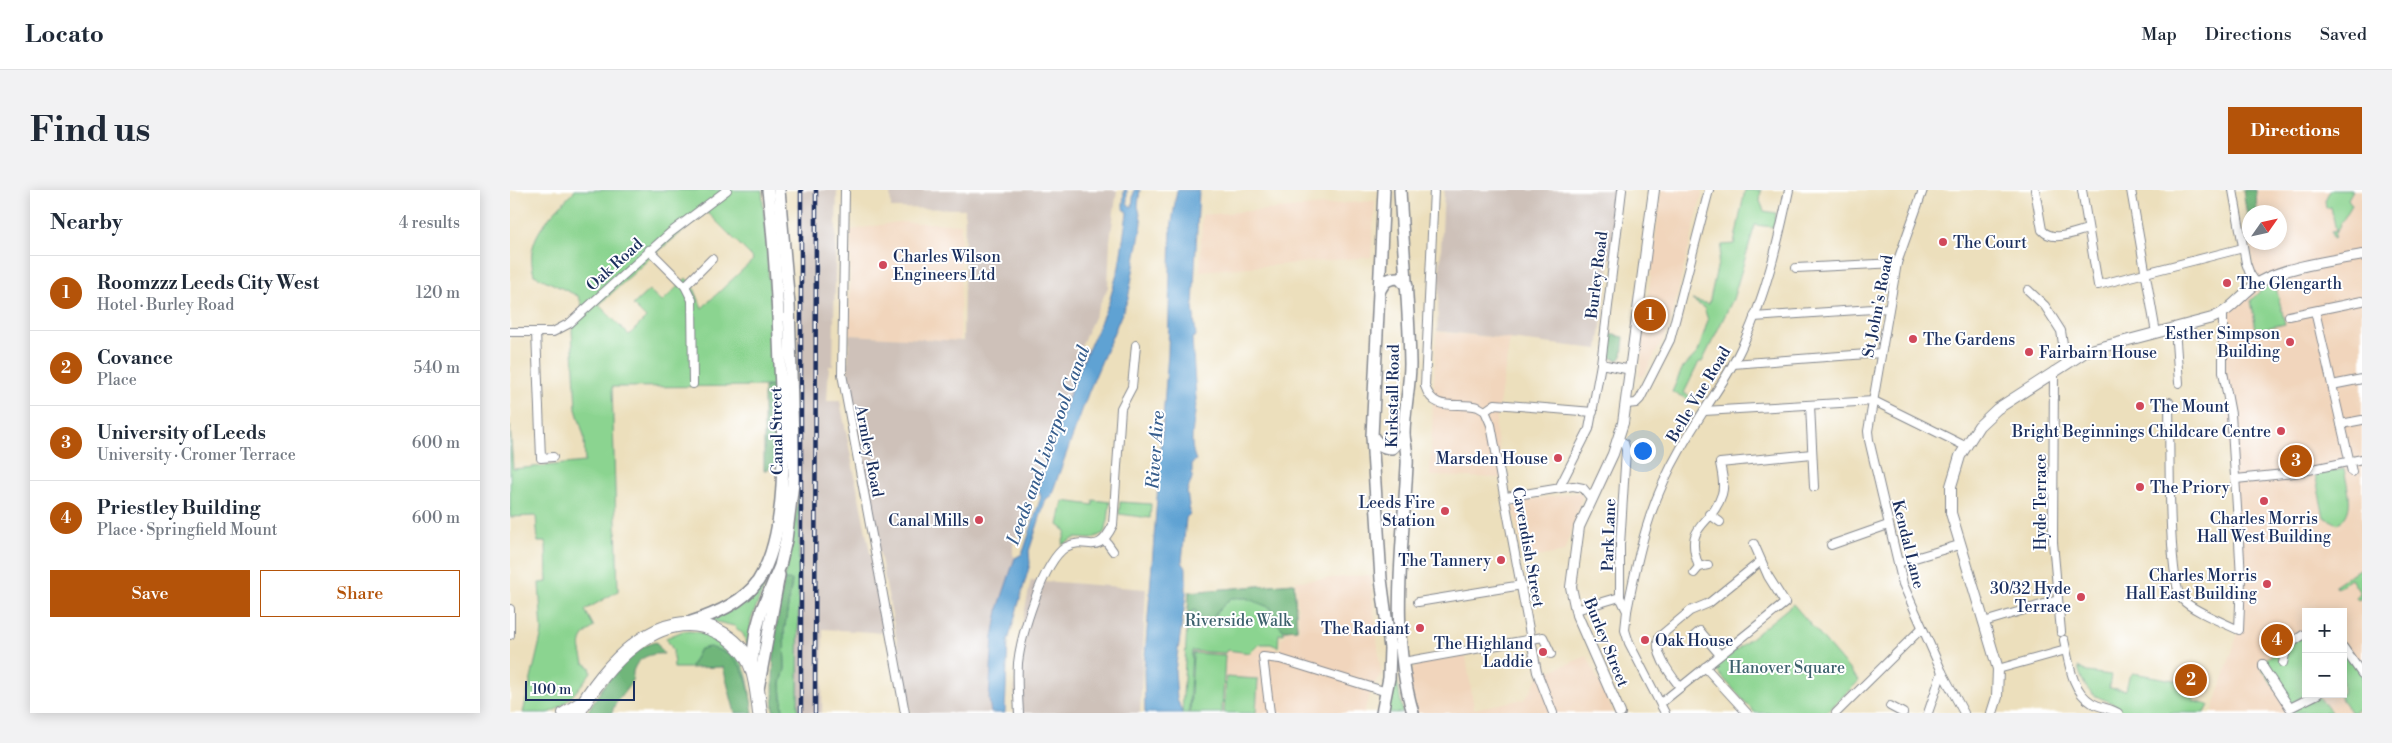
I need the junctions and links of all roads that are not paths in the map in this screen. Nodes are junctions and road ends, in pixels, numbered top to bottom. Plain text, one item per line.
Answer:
1 (727, 190) edge
2 (768, 190) edge
3 (780, 190) edge
4 (845, 190) edge
5 (1384, 190) edge
6 (1400, 190) edge
7 (1434, 190) edge
8 (1622, 190) edge
9 (1654, 190) edge
10 (1709, 190) edge
11 (1789, 190) edge
12 (1924, 190) edge
13 (2035, 190) edge
14 (2082, 190) edge
15 (2131, 190) edge
16 (2233, 190) edge
17 (2088, 229) junction
18 (2242, 242) edge
19 (2242, 248) edge
20 (649, 250) junction
21 (2244, 250) edge
22 (2362, 255) edge
23 (712, 259) dead end
24 (1897, 262) junction
25 (1796, 268) dead end
26 (2145, 273) junction
27 (2257, 284) junction
28 (685, 286) junction
29 (1407, 286) junction
30 (2028, 290) dead end
31 (1378, 293) junction
32 (2362, 301) edge
33 (1888, 308) junction
34 (2315, 311) junction
35 (2223, 315) junction
36 (2289, 316) dead end
37 (1754, 317) junction
38 (2175, 328) junction
39 (510, 332) edge
40 (536, 332) junction
41 (2156, 333) junction
42 (1136, 345) dead end
43 (1881, 353) junction
44 (2066, 363) junction
45 (1601, 364) junction
46 (1733, 364) junction
47 (1631, 370) junction
48 (2054, 371) junction
49 (2362, 379) edge
50 (2179, 383) dead end
51 (693, 384) dead end
52 (2332, 385) junction
53 (1874, 401) junction
54 (2169, 402) dead end
55 (1627, 404) junction
56 (1810, 405) junction
57 (1485, 411) junction
58 (1704, 411) junction
59 (1593, 412) junction
60 (2362, 420) edge
61 (2341, 424) junction
62 (1404, 435) junction
63 (1372, 436) junction
64 (1619, 440) junction
65 (1965, 446) junction
66 (1812, 454) junction
67 (553, 457) dead end
68 (2362, 459) edge
69 (2349, 461) junction
70 (2352, 472) dead end
71 (2236, 479) junction
72 (1814, 487) dead end
73 (1559, 488) junction
74 (1506, 497) junction
75 (1591, 498) junction
76 (1709, 514) junction
77 (1720, 522) dead end
78 (1888, 525) junction
79 (1106, 540) junction
80 (1754, 544) dead end
81 (1831, 545) dead end
82 (1959, 545) junction
83 (1113, 551) dead end
84 (1762, 561) junction
85 (1898, 563) junction
86 (1708, 565) dead end
87 (780, 566) junction
88 (1522, 585) junction
89 (1620, 598) junction
90 (2058, 600) junction
91 (1418, 602) dead end
92 (510, 609) edge
93 (1576, 610) junction
94 (1627, 611) junction
95 (1984, 622) junction
96 (688, 623) junction
97 (1922, 628) junction
98 (2062, 632) dead end
99 (510, 635) edge
100 (1694, 636) dead end
101 (2302, 636) edge
102 (1532, 640) junction
103 (2064, 640) dead end
104 (2066, 650) junction
105 (2347, 653) edge
106 (1551, 654) dead end
107 (1720, 655) junction
108 (1403, 662) junction
109 (2283, 663) dead end
110 (2263, 664) dead end
111 (752, 667) junction
112 (1705, 667) junction
113 (1998, 669) junction
114 (1942, 672) junction
115 (2362, 674) edge
116 (1680, 687) junction
117 (757, 690) junction
118 (1387, 692) junction
119 (2310, 698) edge
120 (586, 699) junction
121 (1661, 703) junction
122 (1890, 706) dead end
123 (563, 713) edge
124 (578, 713) edge
125 (760, 713) edge
126 (905, 713) edge
127 (1019, 713) edge
128 (1270, 713) edge
129 (1382, 713) edge
130 (1413, 713) edge
131 (1554, 713) edge
132 (1620, 713) edge
133 (1665, 713) edge
134 (1747, 713) edge
135 (1836, 713) edge
136 (1903, 713) edge
137 (1928, 713) edge
138 (1964, 713) edge
139 (1992, 713) edge
140 (2118, 713) edge

1 - 20 street, Oak Road
2 - 96 main road, Canal Street
3 - 87 main road, Canal Street
4 - 126 street, Armley Road
5 - 31 main road, Kirkstall Road
6 - 29 main road, Kirkstall Road
7 - 57 street
8 - 45 street, Burley Road
9 - 47 street
10 - 55 street
11 - 37 street, Belle Vue Road
12 - 24 street, St John's Road
13 - 17 street
14 - 17 street
15 - 26 street
16 - 18 street
17 - 26 street
19 - 26 street
20 - 28 street
20 - 40 street, Oak Road
21 - 27 street
22 - 27 street
23 - 28 street
24 - 25 street
24 - 33 street, St John's Road
26 - 41 street
27 - 35 street
28 - 51 street
29 - 31 main road
29 - 62 main road, Kirkstall Road
30 - 44 street
31 - 63 main road, Kirkstall Road
32 - 34 street
33 - 37 street
33 - 43 street, St John's Road
34 - 36 street
34 - 52 street
35 - 38 street
35 - 71 street
37 - 46 street, Belle Vue Road
38 - 41 street
38 - 50 street
39 - 40 street, Oak Road
40 - 67 street
41 - 44 street
42 - 79 street
43 - 46 street
43 - 53 street, St John's Road
44 - 48 street
45 - 47 street
45 - 59 street, Burley Road
46 - 58 street, Belle Vue Road
47 - 55 street
48 - 65 street
48 - 90 street, Hyde Terrace
49 - 52 street
52 - 61 street
53 - 56 street
53 - 65 street
53 - 78 street, Kendal Lane
54 - 71 street
55 - 64 street
56 - 58 street
56 - 66 street
57 - 59 street
57 - 74 street, Cavendish Street
58 - 94 street, Belle Vue Road
59 - 73 street, Burley Road
60 - 61 street
61 - 69 street
62 - 63 main road
62 - 108 main road, Kirkstall Road
63 - 118 main road, Kirkstall Road
64 - 75 street, Burley Street
64 - 89 street, Park Lane
65 - 82 street
66 - 72 street
66 - 76 street
68 - 69 street
69 - 70 street
69 - 71 street
73 - 74 street
73 - 75 street
74 - 88 street, Cavendish Street
75 - 93 street, Burley Street
76 - 77 street
76 - 86 street
78 - 81 street
78 - 85 street, Kendal Lane
79 - 83 street
79 - 127 street
80 - 84 street
82 - 85 street
82 - 95 street
84 - 107 street
84 - 116 street
85 - 97 street, Kendal Lane
87 - 111 main road, Canal Street
87 - 117 main road
88 - 91 street
88 - 102 street, Cavendish Street
89 - 93 street
89 - 94 street, Park Lane
90 - 95 street
90 - 98 street, Hyde Terrace
92 - 99 street
93 - 132 street, Burley Street
94 - 121 street, Park Lane
95 - 113 street
96 - 111 highway
96 - 120 highway
97 - 114 street, Kendal Lane
97 - 135 street
100 - 107 street
101 - 109 street
102 - 106 street
102 - 108 street
102 - 131 street, Cavendish Street
103 - 104 street
104 - 113 street
104 - 140 street
105 - 115 street
107 - 112 street
108 - 130 main road, Kirkstall Road
110 - 119 street
111 - 117 highway
112 - 116 street
112 - 134 street
113 - 139 street
114 - 137 street
114 - 138 street, Kendal Lane
116 - 121 street
117 - 125 highway
118 - 128 street
118 - 129 main road, Kirkstall Road
120 - 123 street
120 - 124 highway
121 - 133 street, Park Lane
122 - 136 street

